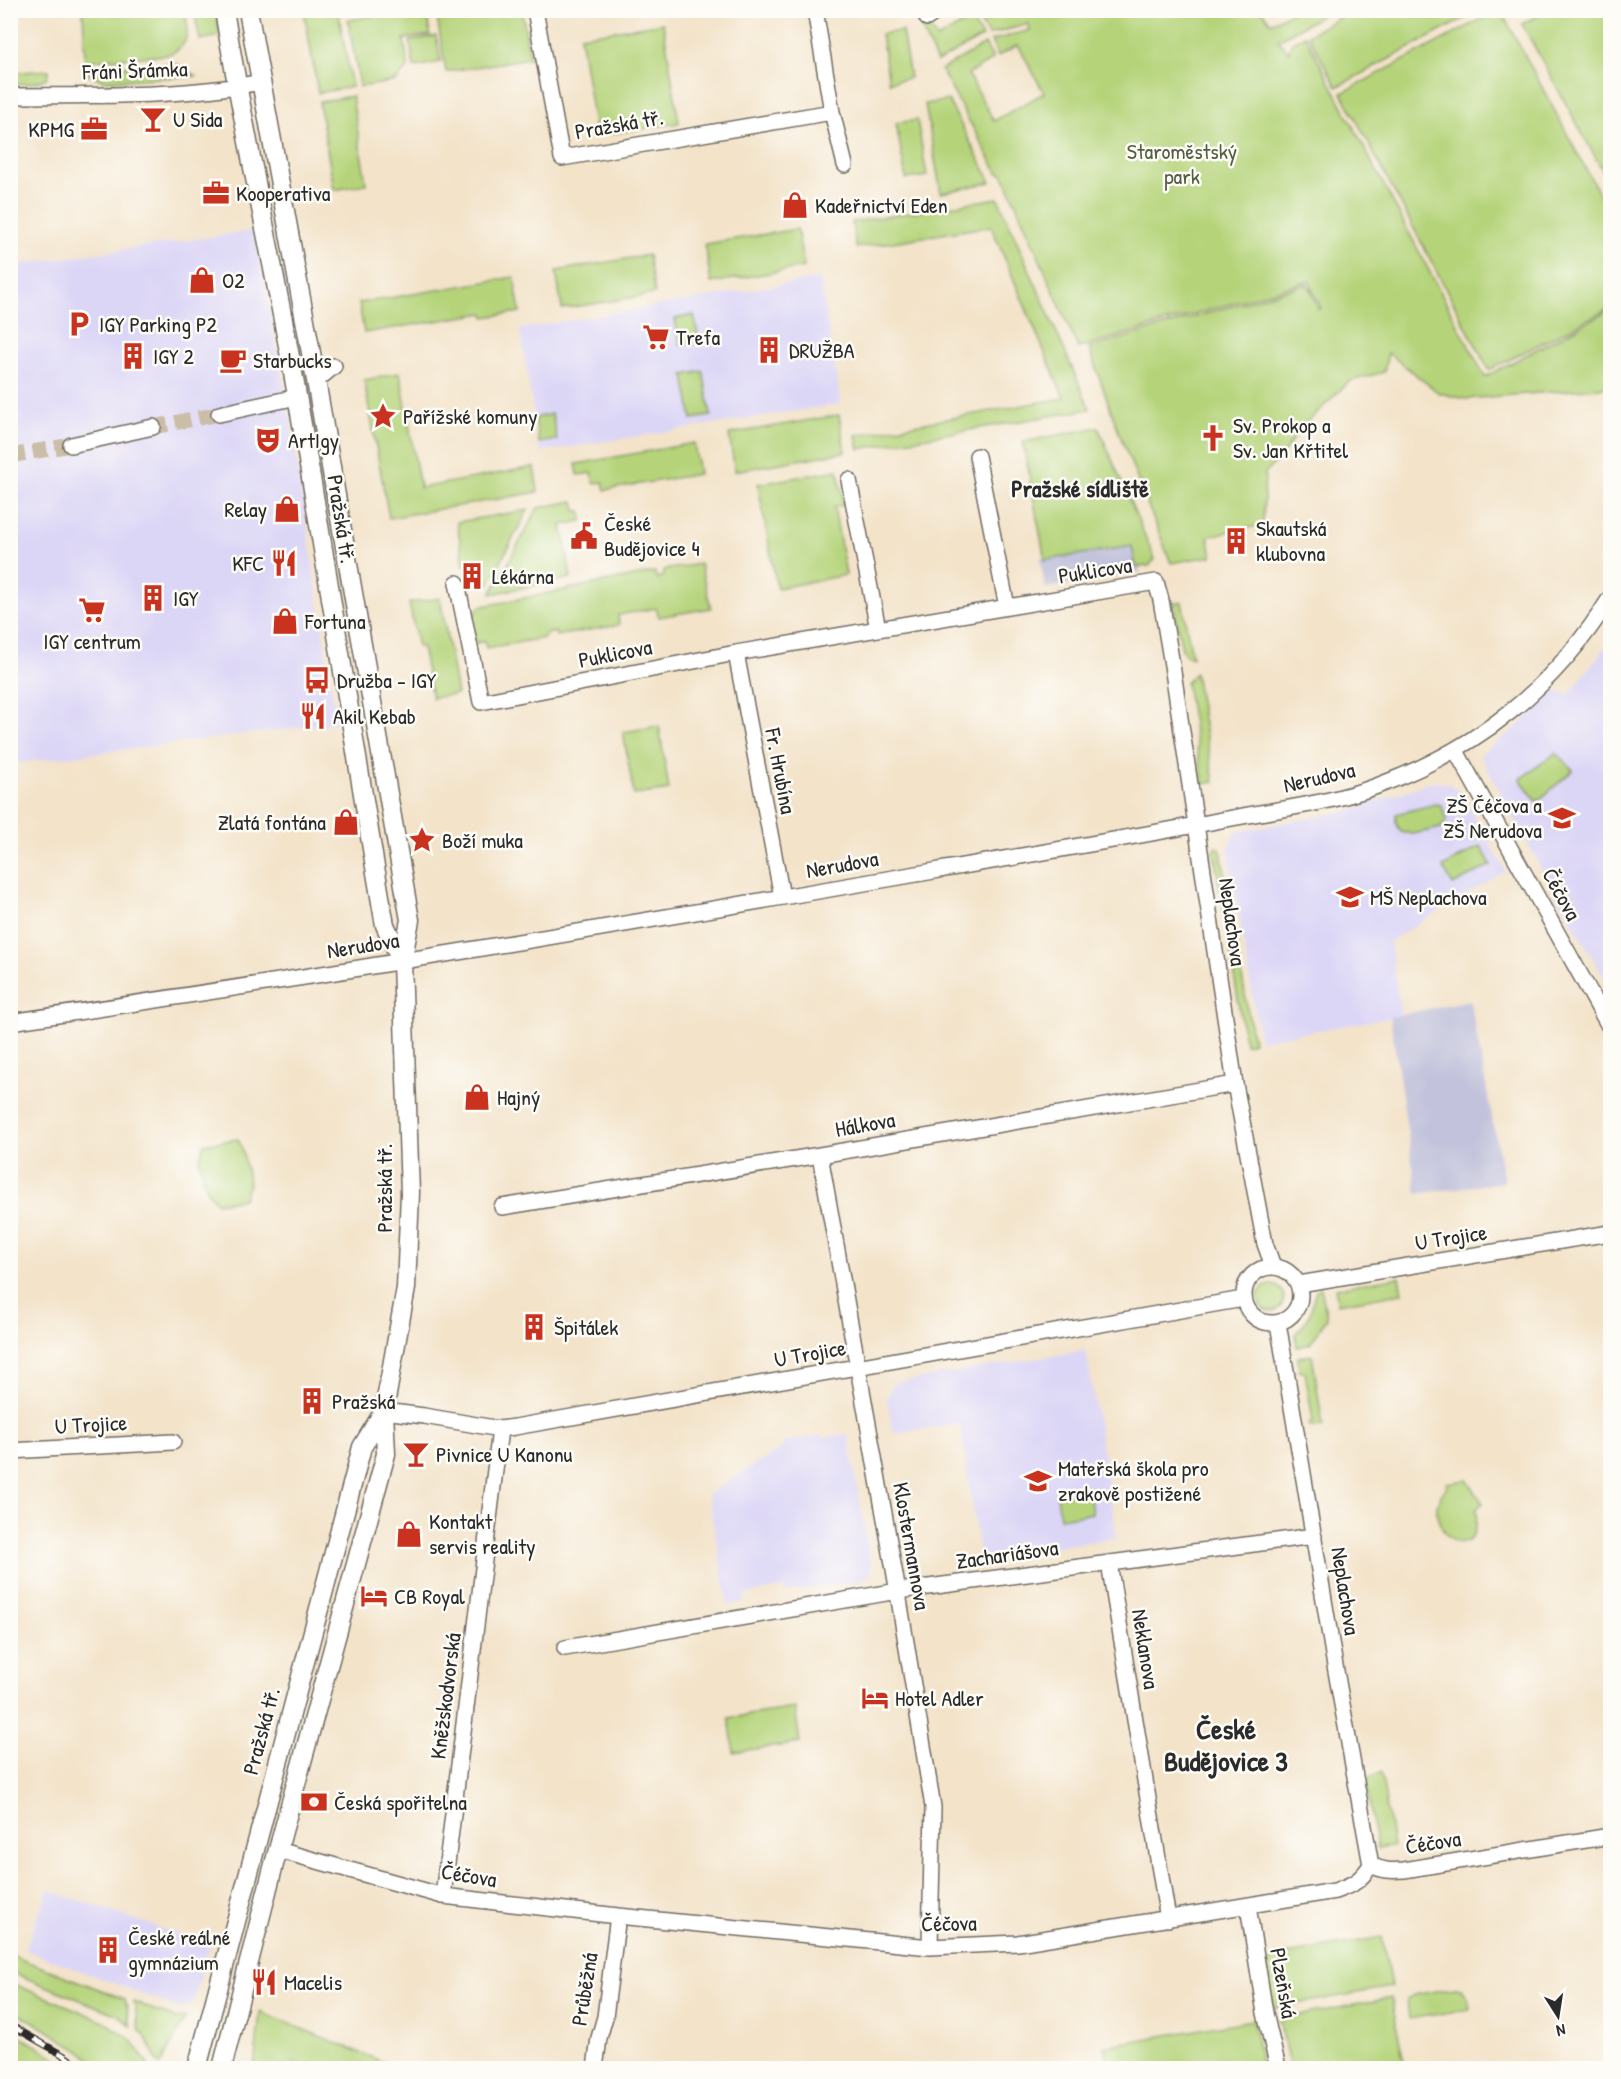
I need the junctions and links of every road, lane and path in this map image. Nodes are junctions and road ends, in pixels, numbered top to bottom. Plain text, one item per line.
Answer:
1 (224, 10) edge
2 (248, 10) edge
3 (535, 10) edge
4 (815, 10) edge
5 (261, 82) junction
6 (237, 87) junction
7 (10, 96) edge
8 (832, 112) junction
9 (846, 165) dead end
10 (334, 366) dead end
11 (317, 387) junction
12 (297, 397) junction
13 (219, 414) tunnel mouth
14 (153, 427) tunnel mouth
15 (71, 445) tunnel mouth
16 (977, 456) dead end
17 (849, 480) dead end
18 (1156, 582) joint
19 (457, 583) dead end
20 (1611, 598) edge
21 (1006, 607) junction
22 (878, 629) junction
23 (736, 653) junction
24 (1456, 751) junction
25 (1197, 825) junction
26 (782, 897) junction
27 (402, 962) junction
28 (10, 1022) edge
29 (1611, 1028) edge
30 (1235, 1084) junction
31 (820, 1155) junction
32 (502, 1207) dead end
33 (1611, 1233) edge
34 (1273, 1266) junction
35 (1299, 1284) junction
36 (1243, 1299) junction
37 (1278, 1323) junction
38 (858, 1368) junction
39 (384, 1411) junction
40 (500, 1430) junction
41 (173, 1442) dead end
42 (10, 1451) edge
43 (1314, 1536) junction
44 (1109, 1563) junction
45 (898, 1591) junction
46 (565, 1648) dead end
47 (1611, 1836) edge
48 (278, 1850) junction
49 (1371, 1865) junction
50 (443, 1896) junction
51 (1248, 1905) junction
52 (618, 1916) junction
53 (1168, 1919) junction
54 (930, 1947) junction
55 (196, 2068) edge
56 (222, 2068) edge
57 (595, 2068) edge
58 (1278, 2068) edge

1 - 6 street, Pražská tř.
2 - 5 street, Pražská tř.
3 - 8 street, Pražská tř.
4 - 8 street
5 - 6 street, Fráni Šrámka
5 - 11 street, Pražská tř.
6 - 7 street, Fráni Šrámka
6 - 12 street, Pražská tř.
8 - 9 street
10 - 11 street
11 - 12 street
11 - 27 street, Pražská tř.
12 - 13 street
12 - 27 street, Pražská tř.
14 - 15 street
16 - 21 street
17 - 22 street
18 - 21 street, Puklicova
18 - 25 street, Neplachova
19 - 23 street, Puklicova
20 - 24 street, Nerudova
21 - 22 street, Puklicova
22 - 23 street, Puklicova
23 - 26 street, Fr. Hrubína
24 - 25 street, Nerudova
24 - 29 street, Čéčova
25 - 26 street, Nerudova
25 - 30 street, Neplachova
26 - 27 street, Nerudova
27 - 28 street, Nerudova
27 - 39 street, Pražská tř.
30 - 31 street, Hálkova
30 - 34 street, Neplachova
31 - 32 street, Hálkova
31 - 38 street, Klostermannova
33 - 35 street, U Trojice
34 - 35 street
34 - 36 street
35 - 37 street
36 - 37 street
36 - 38 street, U Trojice
37 - 43 street, Neplachova
38 - 40 street, U Trojice
38 - 45 street, Klostermannova
39 - 40 street, U Trojice
39 - 48 street, Pražská tř.
39 - 55 street, Pražská tř.
40 - 50 street, Kněžskodvorská
41 - 42 street, U Trojice
43 - 44 street, Zachariášova
43 - 49 street, Neplachova
44 - 45 street, Zachariášova
44 - 53 street, Neklanova
45 - 46 street, Zachariášova
45 - 54 street, Klostermannova
47 - 49 street, Čéčova
48 - 50 street, Čéčova
48 - 56 street, Pražská tř.
49 - 51 street, Čéčova
50 - 52 street, Čéčova
51 - 53 street, Čéčova
51 - 58 street, Plzeňská
52 - 54 street, Čéčova
52 - 57 street, Průběžná
53 - 54 street, Čéčova

